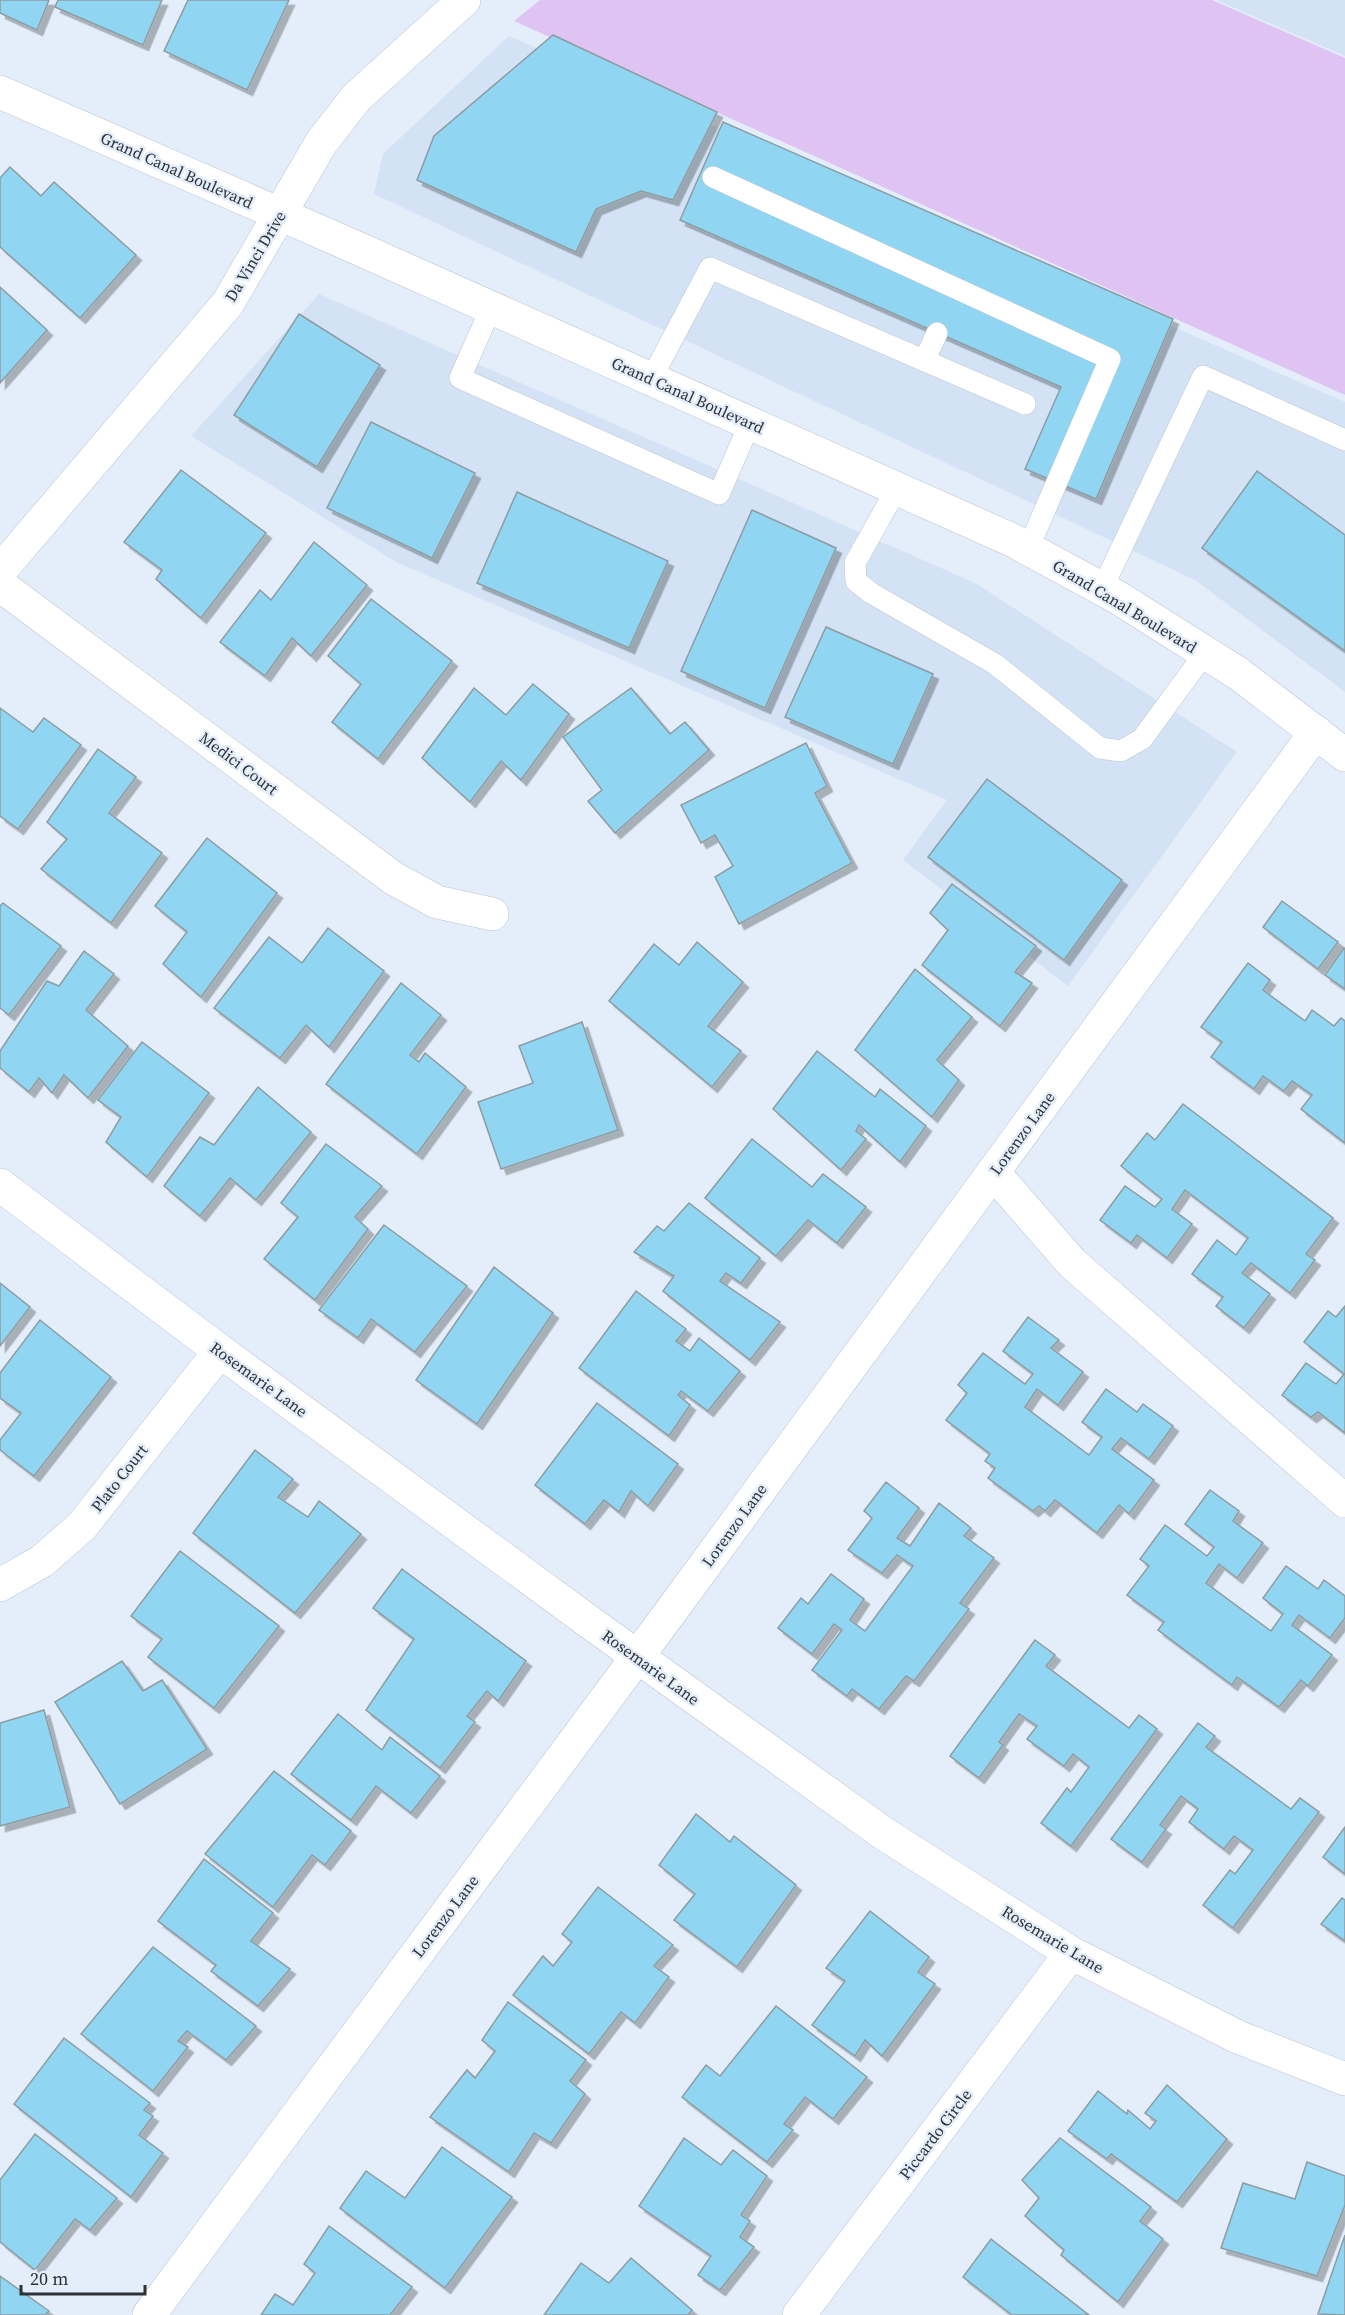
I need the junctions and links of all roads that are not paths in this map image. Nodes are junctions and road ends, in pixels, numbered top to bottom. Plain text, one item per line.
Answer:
1 (464, 0) edge
2 (0, 92) edge
3 (713, 177) dead end
4 (279, 215) junction
5 (491, 308) junction
6 (938, 333) dead end
7 (924, 361) junction
8 (651, 379) junction
9 (1025, 404) dead end
10 (750, 423) junction
11 (1345, 440) edge
12 (897, 488) junction
13 (1028, 549) junction
14 (0, 571) edge
15 (0, 585) edge
16 (1102, 589) junction
17 (1205, 653) junction
18 (1316, 732) junction
19 (1345, 755) edge
20 (492, 914) dead end
21 (993, 1172) junction
22 (0, 1185) edge
23 (220, 1351) junction
24 (1345, 1501) edge
25 (0, 1585) edge
26 (637, 1657) junction
27 (1071, 1953) junction
28 (1345, 2079) edge
29 (149, 2315) edge
30 (799, 2315) edge

1 - 4 street, Da Vinci Drive
2 - 4 street, Grand Canal Boulevard
3 - 13 lane
4 - 5 street, Grand Canal Boulevard
4 - 14 street, Da Vinci Drive
5 - 8 street, Grand Canal Boulevard
5 - 10 lane
6 - 7 lane
7 - 8 lane
7 - 9 lane
8 - 10 street, Grand Canal Boulevard
10 - 12 street, Grand Canal Boulevard
11 - 16 lane
12 - 13 street, Grand Canal Boulevard
12 - 17 lane
13 - 16 street, Grand Canal Boulevard
15 - 20 street, Medici Court
16 - 17 street, Grand Canal Boulevard
17 - 18 street, Grand Canal Boulevard
18 - 19 street, Grand Canal Boulevard
18 - 21 street, Lorenzo Lane
21 - 24 street
21 - 26 street, Lorenzo Lane
22 - 23 street, Rosemarie Lane
23 - 25 street, Plato Court
23 - 26 street, Rosemarie Lane
26 - 27 street, Rosemarie Lane
26 - 29 street, Lorenzo Lane
27 - 28 street, Rosemarie Lane
27 - 30 street, Piccardo Circle

